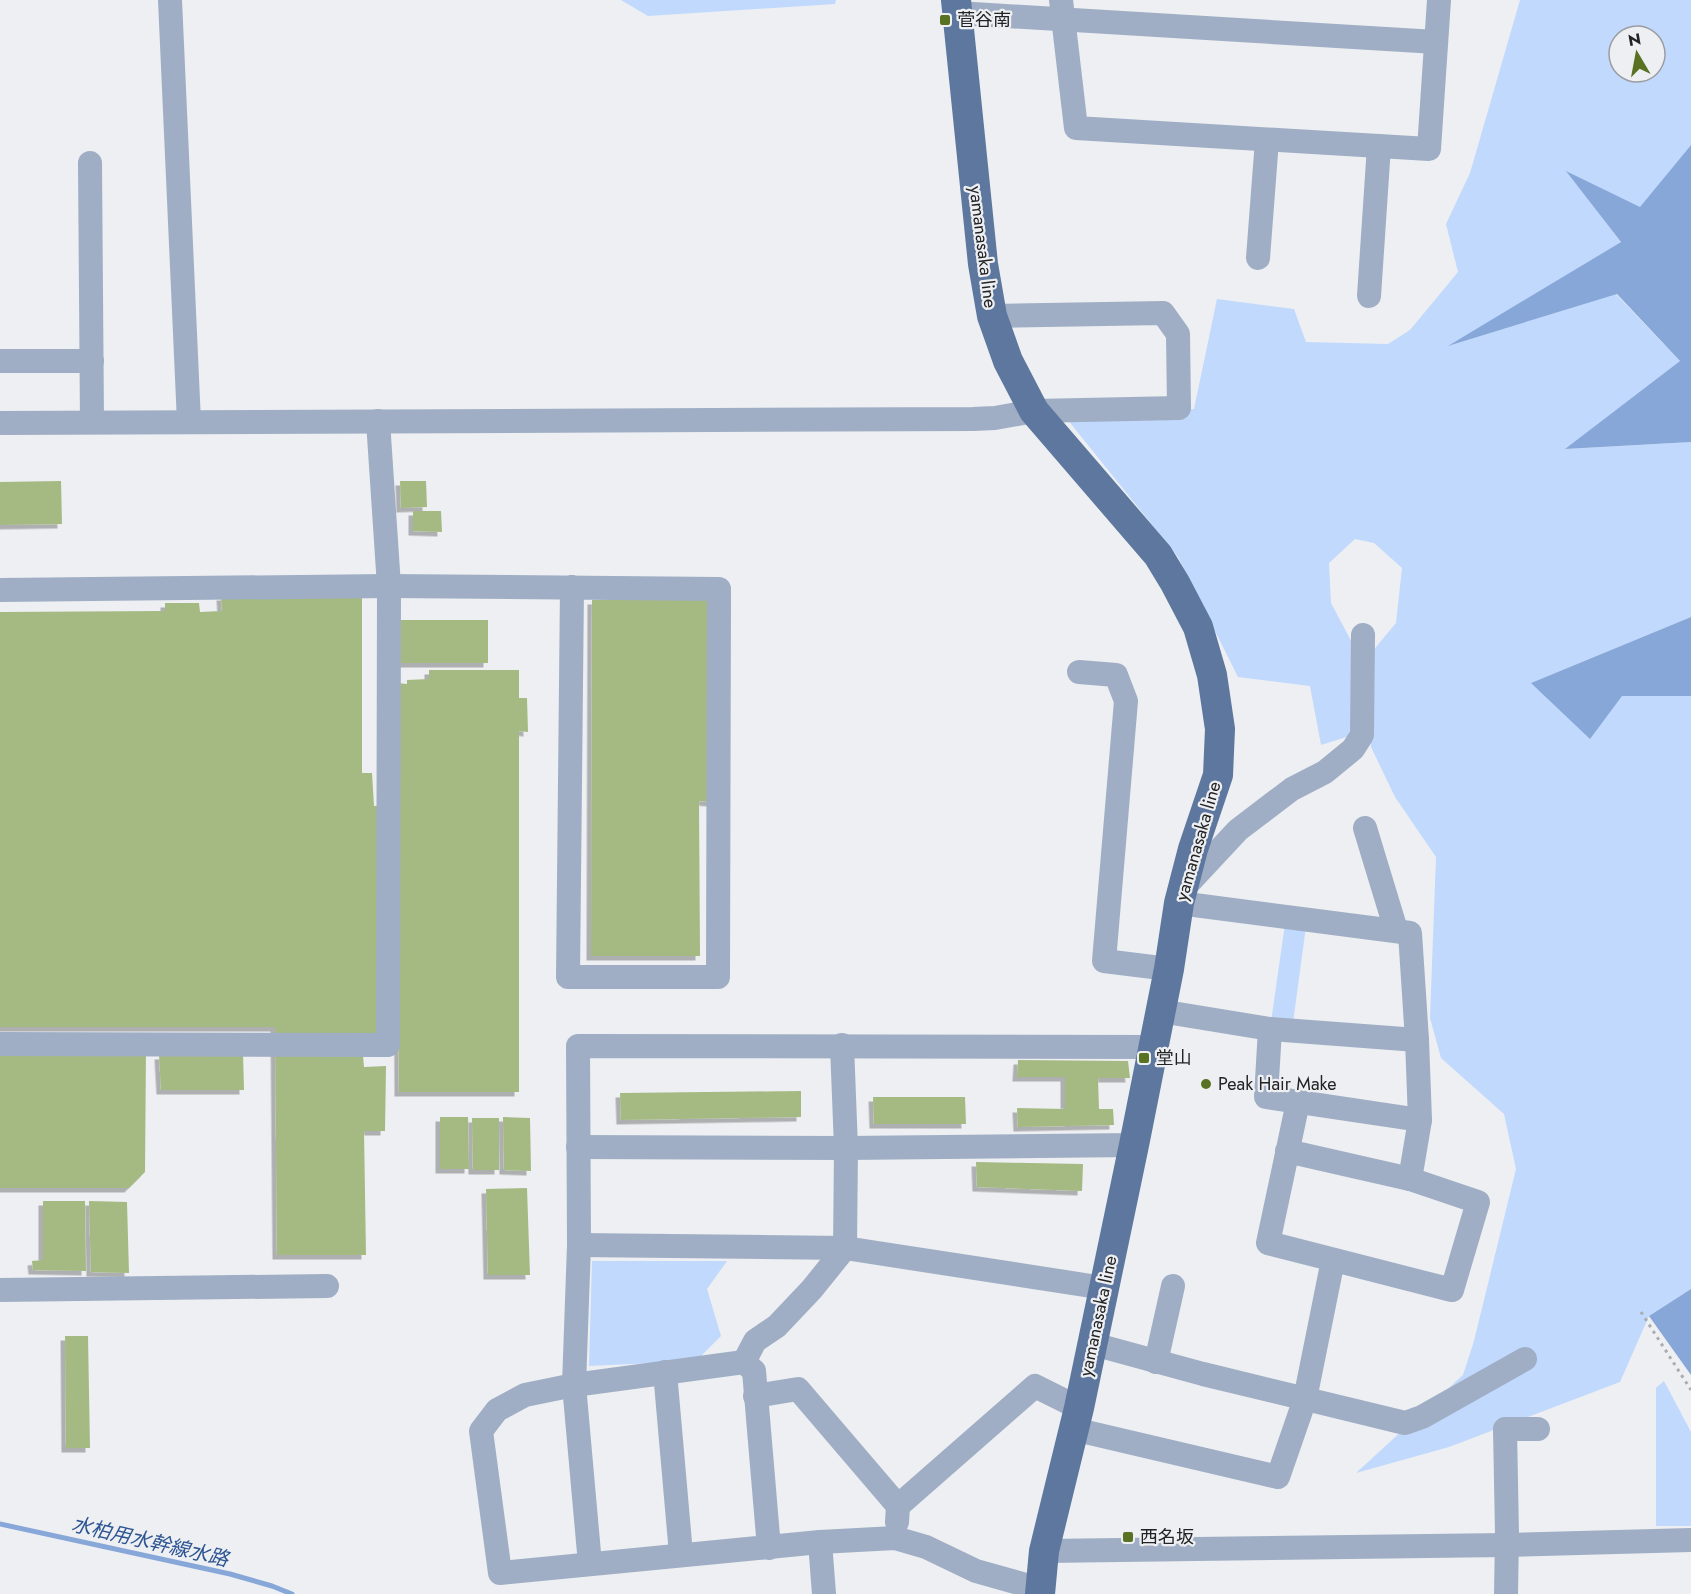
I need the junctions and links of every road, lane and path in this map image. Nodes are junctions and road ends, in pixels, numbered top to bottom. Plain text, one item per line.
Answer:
1 (170, 0) edge
2 (1438, 0) edge
3 (956, 7) edge
4 (1062, 10) edge
5 (1436, 42) junction
6 (1267, 140) junction
7 (1379, 146) junction
8 (90, 163) dead end
9 (1258, 258) dead end
10 (1369, 296) dead end
11 (992, 316) junction
12 (0, 360) edge
13 (92, 361) junction
14 (1034, 411) junction
15 (378, 421) junction
16 (92, 422) junction
17 (189, 422) junction
18 (0, 423) edge
19 (389, 586) junction
20 (572, 587) junction
21 (0, 590) edge
22 (1363, 635) dead end
23 (1079, 672) dead end
24 (1365, 828) dead end
25 (1180, 897) junction
26 (1396, 930) junction
27 (1169, 969) junction
28 (1160, 1011) junction
29 (1270, 1029) junction
30 (1418, 1040) junction
31 (0, 1044) edge
32 (842, 1045) junction
33 (1153, 1047) junction
34 (1298, 1102) junction
35 (1420, 1120) junction
36 (1134, 1145) junction
37 (578, 1147) junction
38 (846, 1148) junction
39 (1287, 1151) junction
40 (1410, 1179) junction
41 (579, 1245) junction
42 (845, 1248) junction
43 (1333, 1260) junction
44 (327, 1286) dead end
45 (1173, 1286) dead end
46 (1104, 1288) junction
47 (0, 1290) edge
48 (1641, 1312) dead end
49 (1093, 1344) junction
50 (1525, 1359) dead end
51 (744, 1362) junction
52 (1156, 1362) junction
53 (665, 1372) junction
54 (574, 1385) junction
55 (1691, 1390) edge
56 (755, 1396) junction
57 (1305, 1399) junction
58 (1076, 1419) junction
59 (1538, 1429) dead end
60 (898, 1506) junction
61 (895, 1538) junction
62 (1691, 1540) edge
63 (820, 1542) junction
64 (1506, 1545) junction
65 (769, 1548) junction
66 (1044, 1551) junction
67 (681, 1554) junction
68 (590, 1564) junction
69 (1040, 1591) edge
70 (824, 1594) edge
71 (1506, 1594) edge

1 - 17 street
2 - 5 street
3 - 4 street
3 - 11 main road, yamanasaka line
4 - 5 street
4 - 6 street
5 - 7 street
6 - 7 street
6 - 9 street
7 - 10 street
8 - 13 street
11 - 14 main road, yamanasaka line
11 - 14 street
12 - 13 street
13 - 16 street
14 - 15 street
14 - 25 main road, yamanasaka line
15 - 17 street
15 - 19 street
16 - 17 street
16 - 18 street
19 - 20 street
19 - 21 street
19 - 31 street
20 - 20 street
22 - 25 street
23 - 27 street
24 - 26 street
25 - 26 street
25 - 27 main road, yamanasaka line
26 - 30 street
27 - 28 main road, yamanasaka line
28 - 29 street
28 - 33 main road, yamanasaka line
29 - 30 street
29 - 34 street
30 - 35 street
32 - 33 street
32 - 37 street
32 - 38 street
33 - 36 main road, yamanasaka line
34 - 35 street
34 - 39 street
35 - 40 street
36 - 38 street
36 - 46 main road, yamanasaka line
37 - 38 street
37 - 41 street
38 - 42 street
39 - 40 street
39 - 43 street
40 - 43 street
41 - 42 street
41 - 54 street
42 - 46 street
42 - 51 street
43 - 57 street
44 - 47 street
45 - 52 street
46 - 49 main road, yamanasaka line
48 - 55 path
49 - 52 street
49 - 58 main road, yamanasaka line
50 - 57 street
51 - 53 street
51 - 56 street
52 - 57 street
53 - 54 street
53 - 67 street
54 - 68 street
54 - 68 street
56 - 60 street
56 - 65 street
57 - 58 street
58 - 60 street
58 - 66 main road, yamanasaka line
59 - 64 street
60 - 61 street
61 - 63 street
61 - 69 street
62 - 64 street
63 - 65 street
63 - 70 street
64 - 66 street
64 - 71 street
65 - 67 street
66 - 69 main road, yamanasaka line
67 - 68 street

